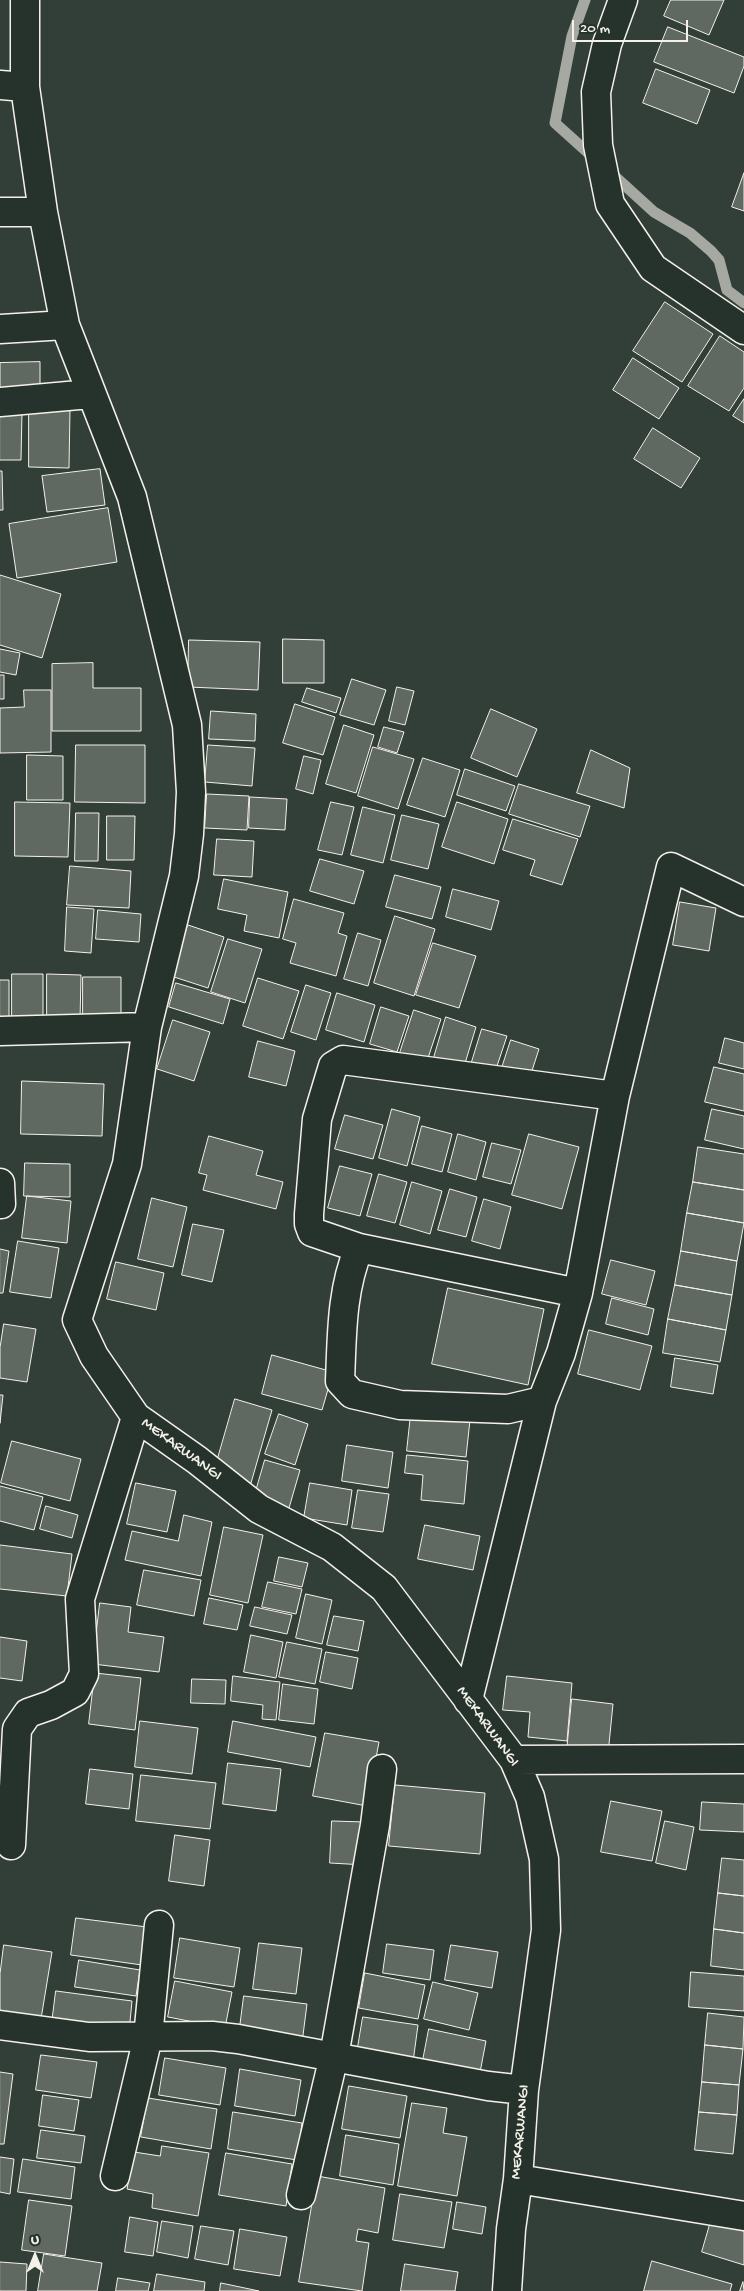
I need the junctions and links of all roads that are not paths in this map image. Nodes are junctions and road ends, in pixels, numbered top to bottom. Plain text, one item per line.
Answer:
1 (24, 0) edge
2 (623, 0) edge
3 (12, 86) edge
4 (0, 212) edge
5 (43, 212) junction
6 (65, 325) junction
7 (0, 329) edge
8 (744, 330) edge
9 (90, 394) junction
10 (0, 402) edge
11 (744, 902) edge
12 (147, 1028) junction
13 (0, 1031) edge
14 (615, 1096) junction
15 (359, 1248) junction
16 (578, 1293) junction
17 (542, 1401) junction
18 (136, 1417) junction
19 (468, 1700) junction
20 (744, 1759) edge
21 (514, 1760) junction
22 (382, 1769) dead end
23 (11, 1845) dead end
24 (159, 1925) dead end
25 (0, 2025) edge
26 (148, 2037) junction
27 (334, 2056) junction
28 (524, 2090) junction
29 (115, 2176) dead end
30 (518, 2180) junction
31 (301, 2195) dead end
32 (744, 2216) edge
33 (507, 2291) edge

1 - 3 street, MEKARWANGI
2 - 8 street
3 - 5 street, MEKARWANGI
4 - 5 street
5 - 6 street, MEKARWANGI
6 - 7 street
6 - 9 street, MEKARWANGI
9 - 10 street
9 - 12 street, MEKARWANGI
11 - 14 street
12 - 13 street
12 - 18 street, MEKARWANGI
14 - 15 street
14 - 16 street
15 - 16 street
15 - 17 street
16 - 17 street
17 - 19 street
18 - 19 street, MEKARWANGI
18 - 23 street
19 - 21 street, MEKARWANGI
20 - 21 street
21 - 28 street, MEKARWANGI
22 - 27 street
24 - 26 street
25 - 26 street
26 - 27 street
26 - 29 street
27 - 28 street
27 - 31 street
28 - 30 street, MEKARWANGI
30 - 32 street
30 - 33 street, MEKARWANGI

